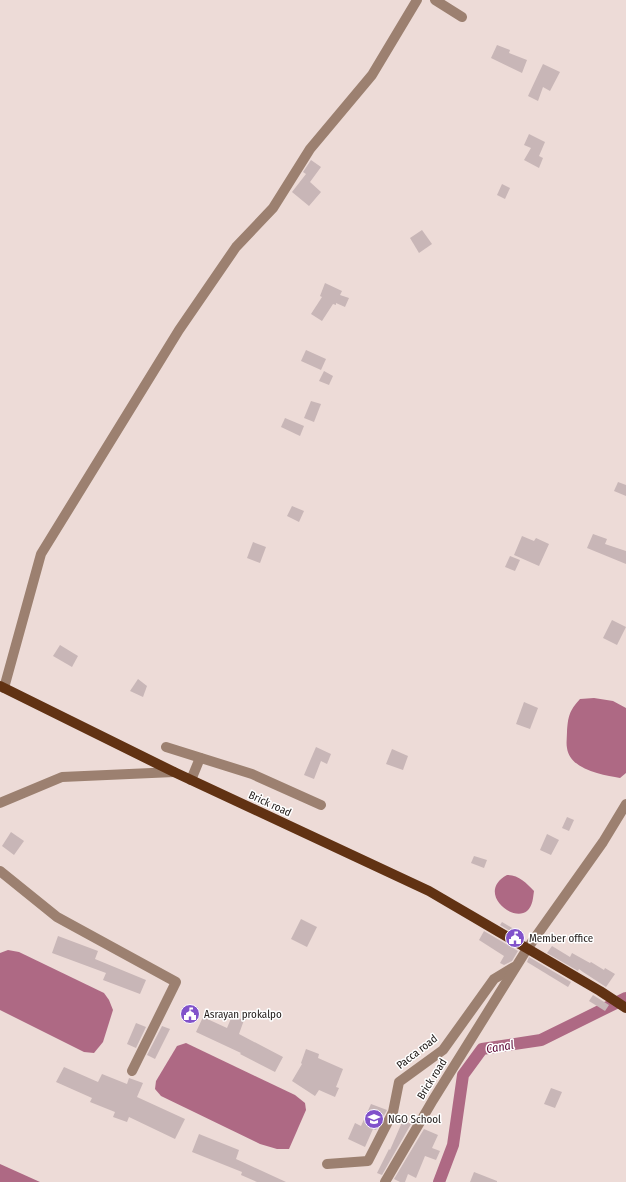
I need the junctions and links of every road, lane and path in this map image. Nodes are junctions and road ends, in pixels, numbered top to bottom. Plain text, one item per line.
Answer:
1 (418, 0) edge
2 (435, 0) edge
3 (462, 17) dead end
4 (2, 687) edge
5 (166, 747) dead end
6 (200, 758) junction
7 (174, 772) junction
8 (191, 780) junction
9 (0, 804) edge
10 (626, 804) edge
11 (321, 806) dead end
12 (0, 871) edge
13 (527, 949) junction
14 (517, 965) junction
15 (626, 1008) edge
16 (132, 1071) dead end
17 (327, 1164) dead end
18 (385, 1182) edge

1 - 4 street
2 - 3 street
4 - 7 main road, Brick road
5 - 6 street
6 - 8 street
6 - 11 street
7 - 8 main road, Brick road
7 - 9 street
8 - 13 main road, Brick road
10 - 13 street, Brick road
12 - 16 street
13 - 14 street, Brick road
13 - 15 main road, Brick road
14 - 17 street, Pacca road
14 - 18 street, Brick road

